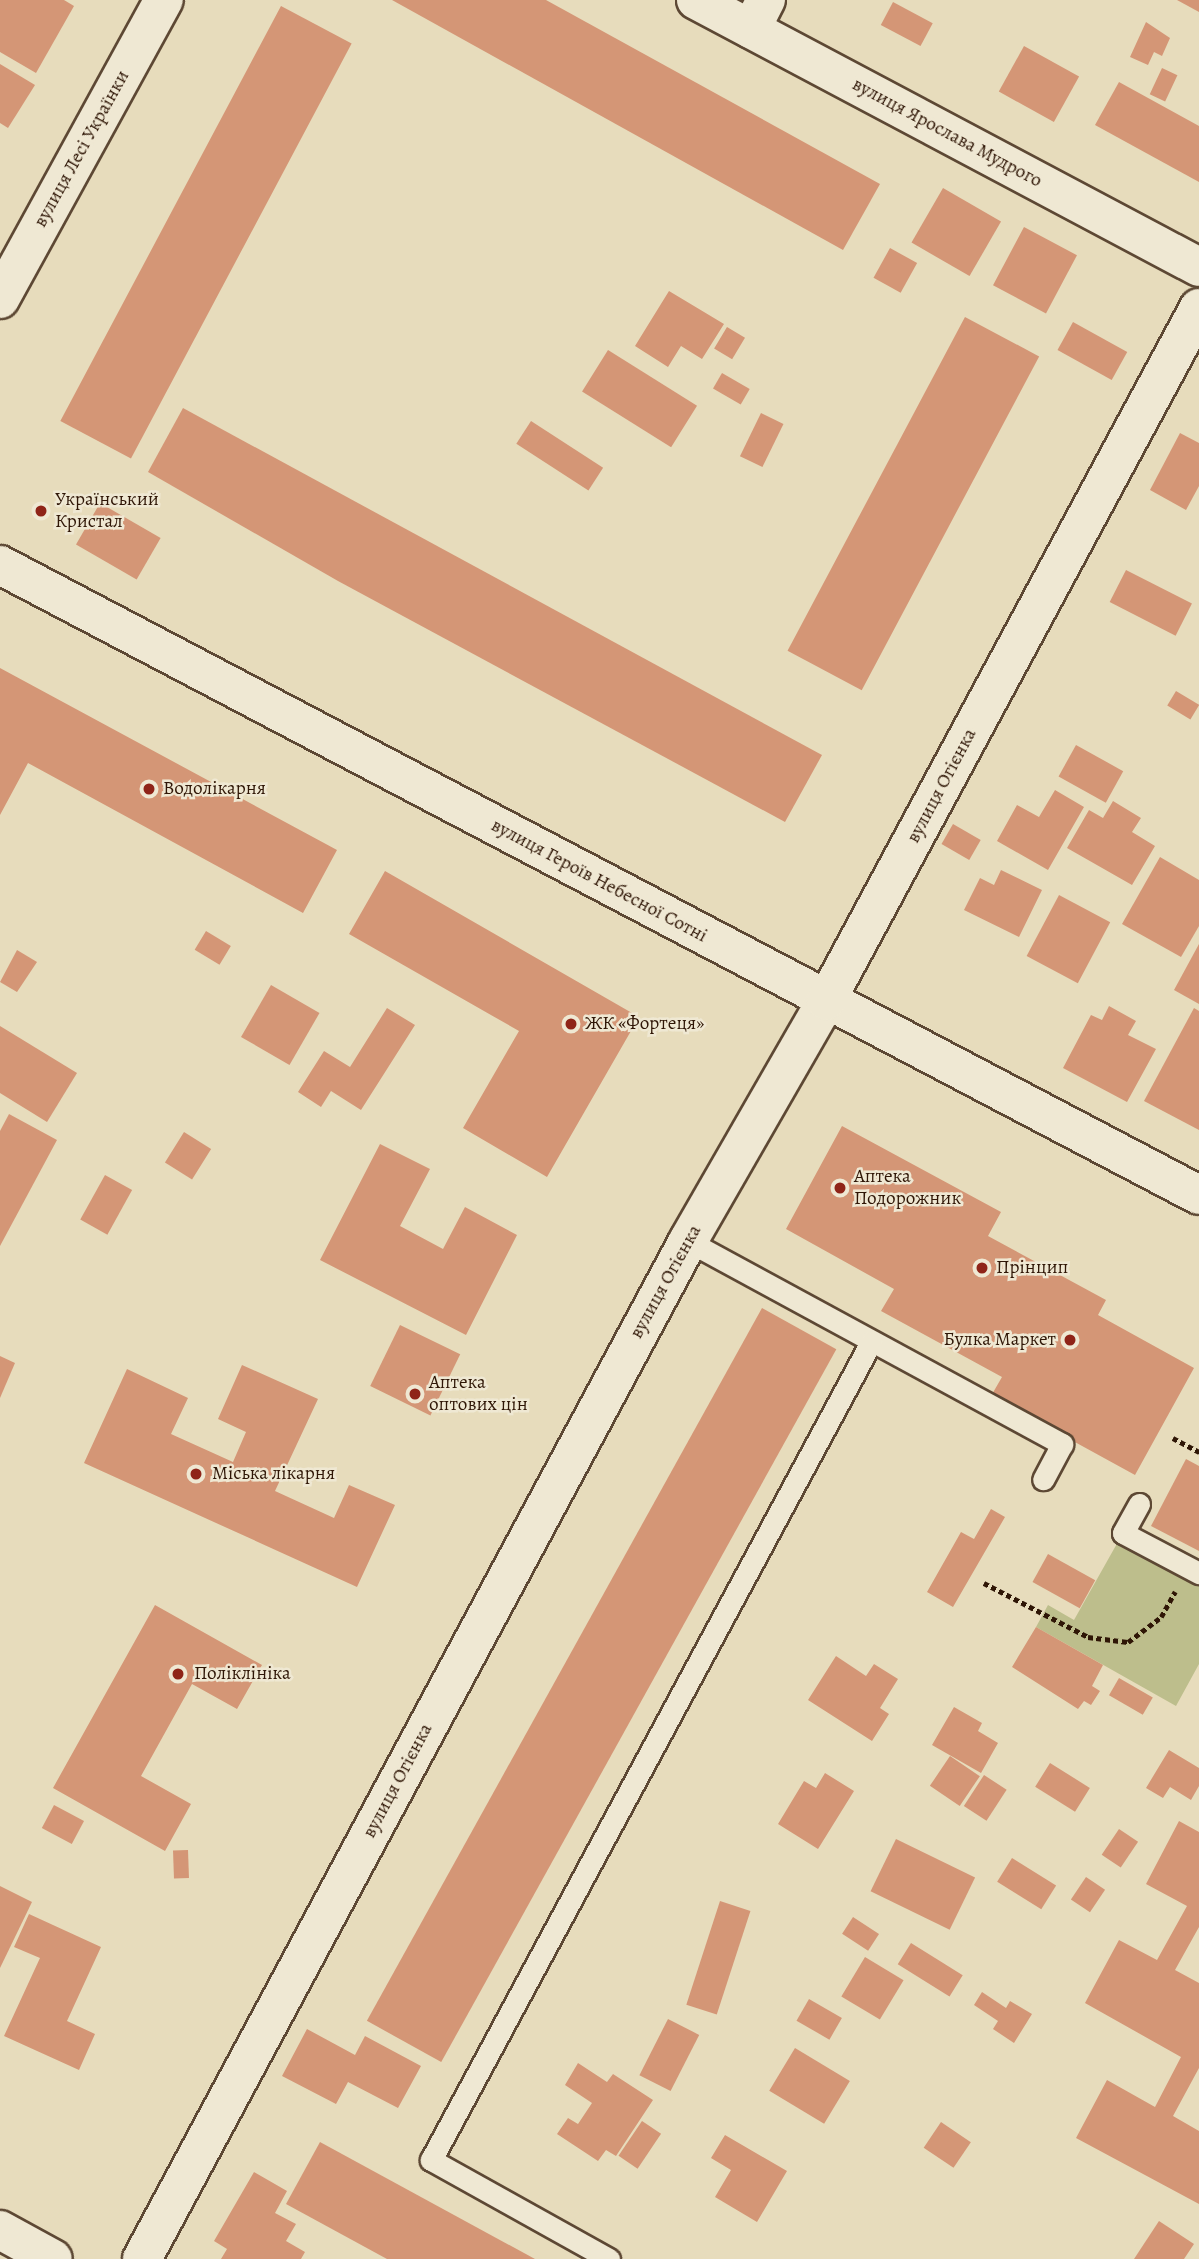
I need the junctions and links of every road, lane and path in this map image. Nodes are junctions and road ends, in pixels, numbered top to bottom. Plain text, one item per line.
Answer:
1 (164, 0) edge
2 (696, 0) edge
3 (759, 15) edge
4 (1199, 267) edge
5 (0, 299) edge
6 (1199, 308) edge
7 (0, 565) edge
8 (826, 1001) junction
9 (1199, 1195) edge
10 (688, 1241) junction
11 (871, 1342) junction
12 (1173, 1438) dead end
13 (1199, 1452) edge
14 (1043, 1479) dead end
15 (1139, 1504) dead end
16 (1194, 1570) edge
17 (984, 1583) dead end
18 (0, 2230) edge
19 (53, 2259) edge
20 (142, 2259) edge
21 (609, 2259) edge

1 - 5 street, вулиця Лесі Українки
2 - 3 street, вулиця Ярослава Мудрого
3 - 4 street, вулиця Ярослава Мудрого
6 - 8 street, вулиця Огієнка
7 - 8 street, вулиця Героїв Небесної Сотні
8 - 9 street, вулиця Героїв Небесної Сотні
8 - 10 street, вулиця Огієнка
10 - 11 lane
10 - 20 street, вулиця Огієнка
11 - 14 lane
11 - 21 lane
12 - 13 path
15 - 16 lane
16 - 17 path
18 - 19 street

